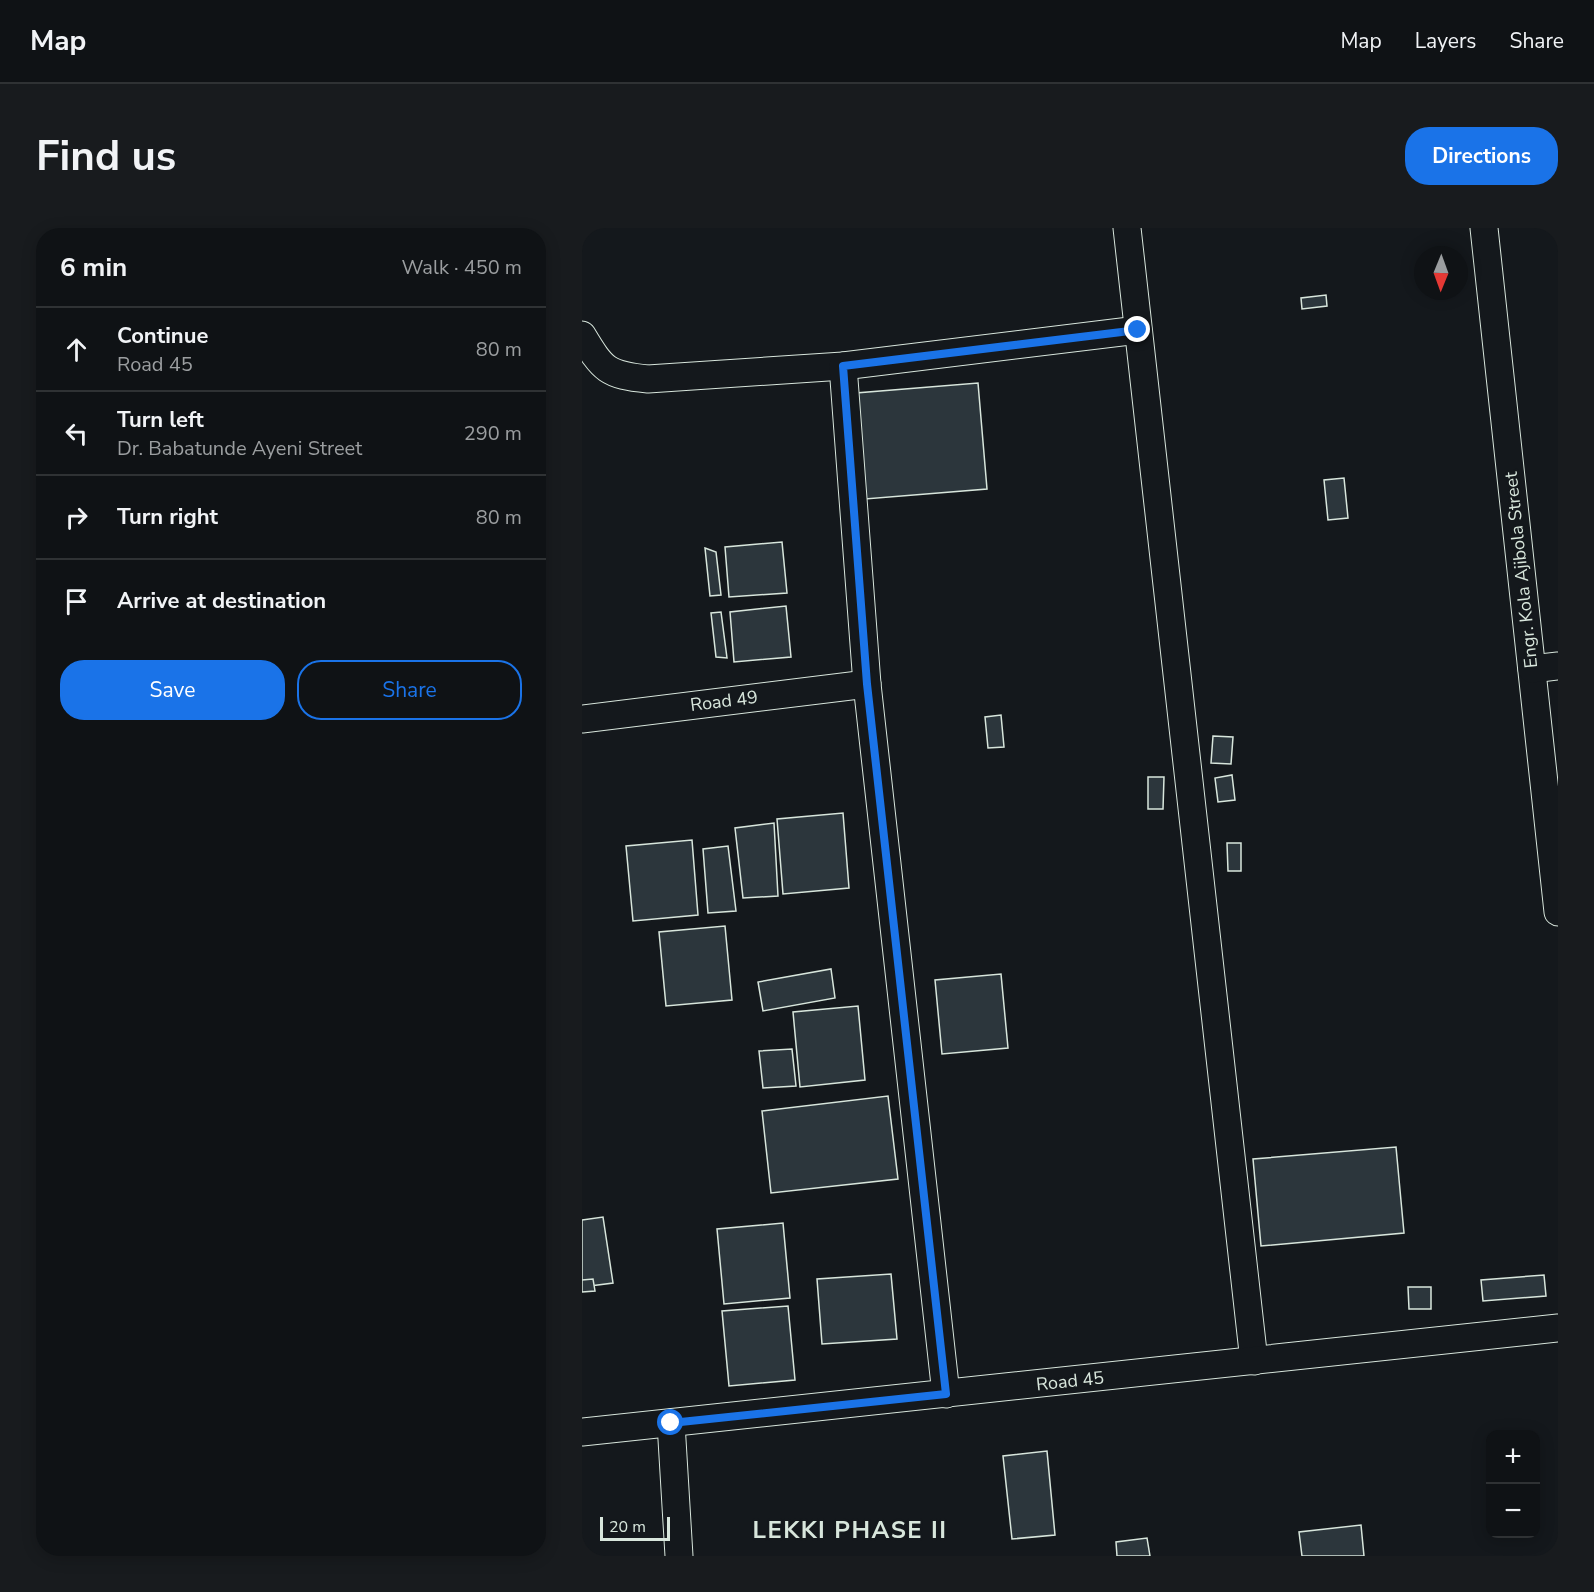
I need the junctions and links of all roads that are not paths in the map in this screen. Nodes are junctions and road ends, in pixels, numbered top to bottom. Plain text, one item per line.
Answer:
1 (1126, 228) edge
2 (1484, 228) edge
3 (1138, 330) junction
4 (582, 335) edge
5 (843, 366) junction
6 (1545, 667) edge
7 (867, 684) junction
8 (582, 719) edge
9 (1558, 912) edge
10 (1558, 1328) edge
11 (1254, 1361) junction
12 (946, 1394) junction
13 (671, 1423) junction
14 (582, 1432) edge
15 (679, 1556) edge

1 - 3 street
2 - 6 street, Engr. Kola Ajibola Street
3 - 5 street
3 - 11 street
4 - 5 street
5 - 7 street
6 - 9 street, Engr. Kola Ajibola Street
7 - 8 street, Road 49
7 - 12 street
10 - 11 street, Road 45
11 - 12 street, Road 45
12 - 13 street, Road 45
13 - 14 street, Road 45
13 - 15 street

